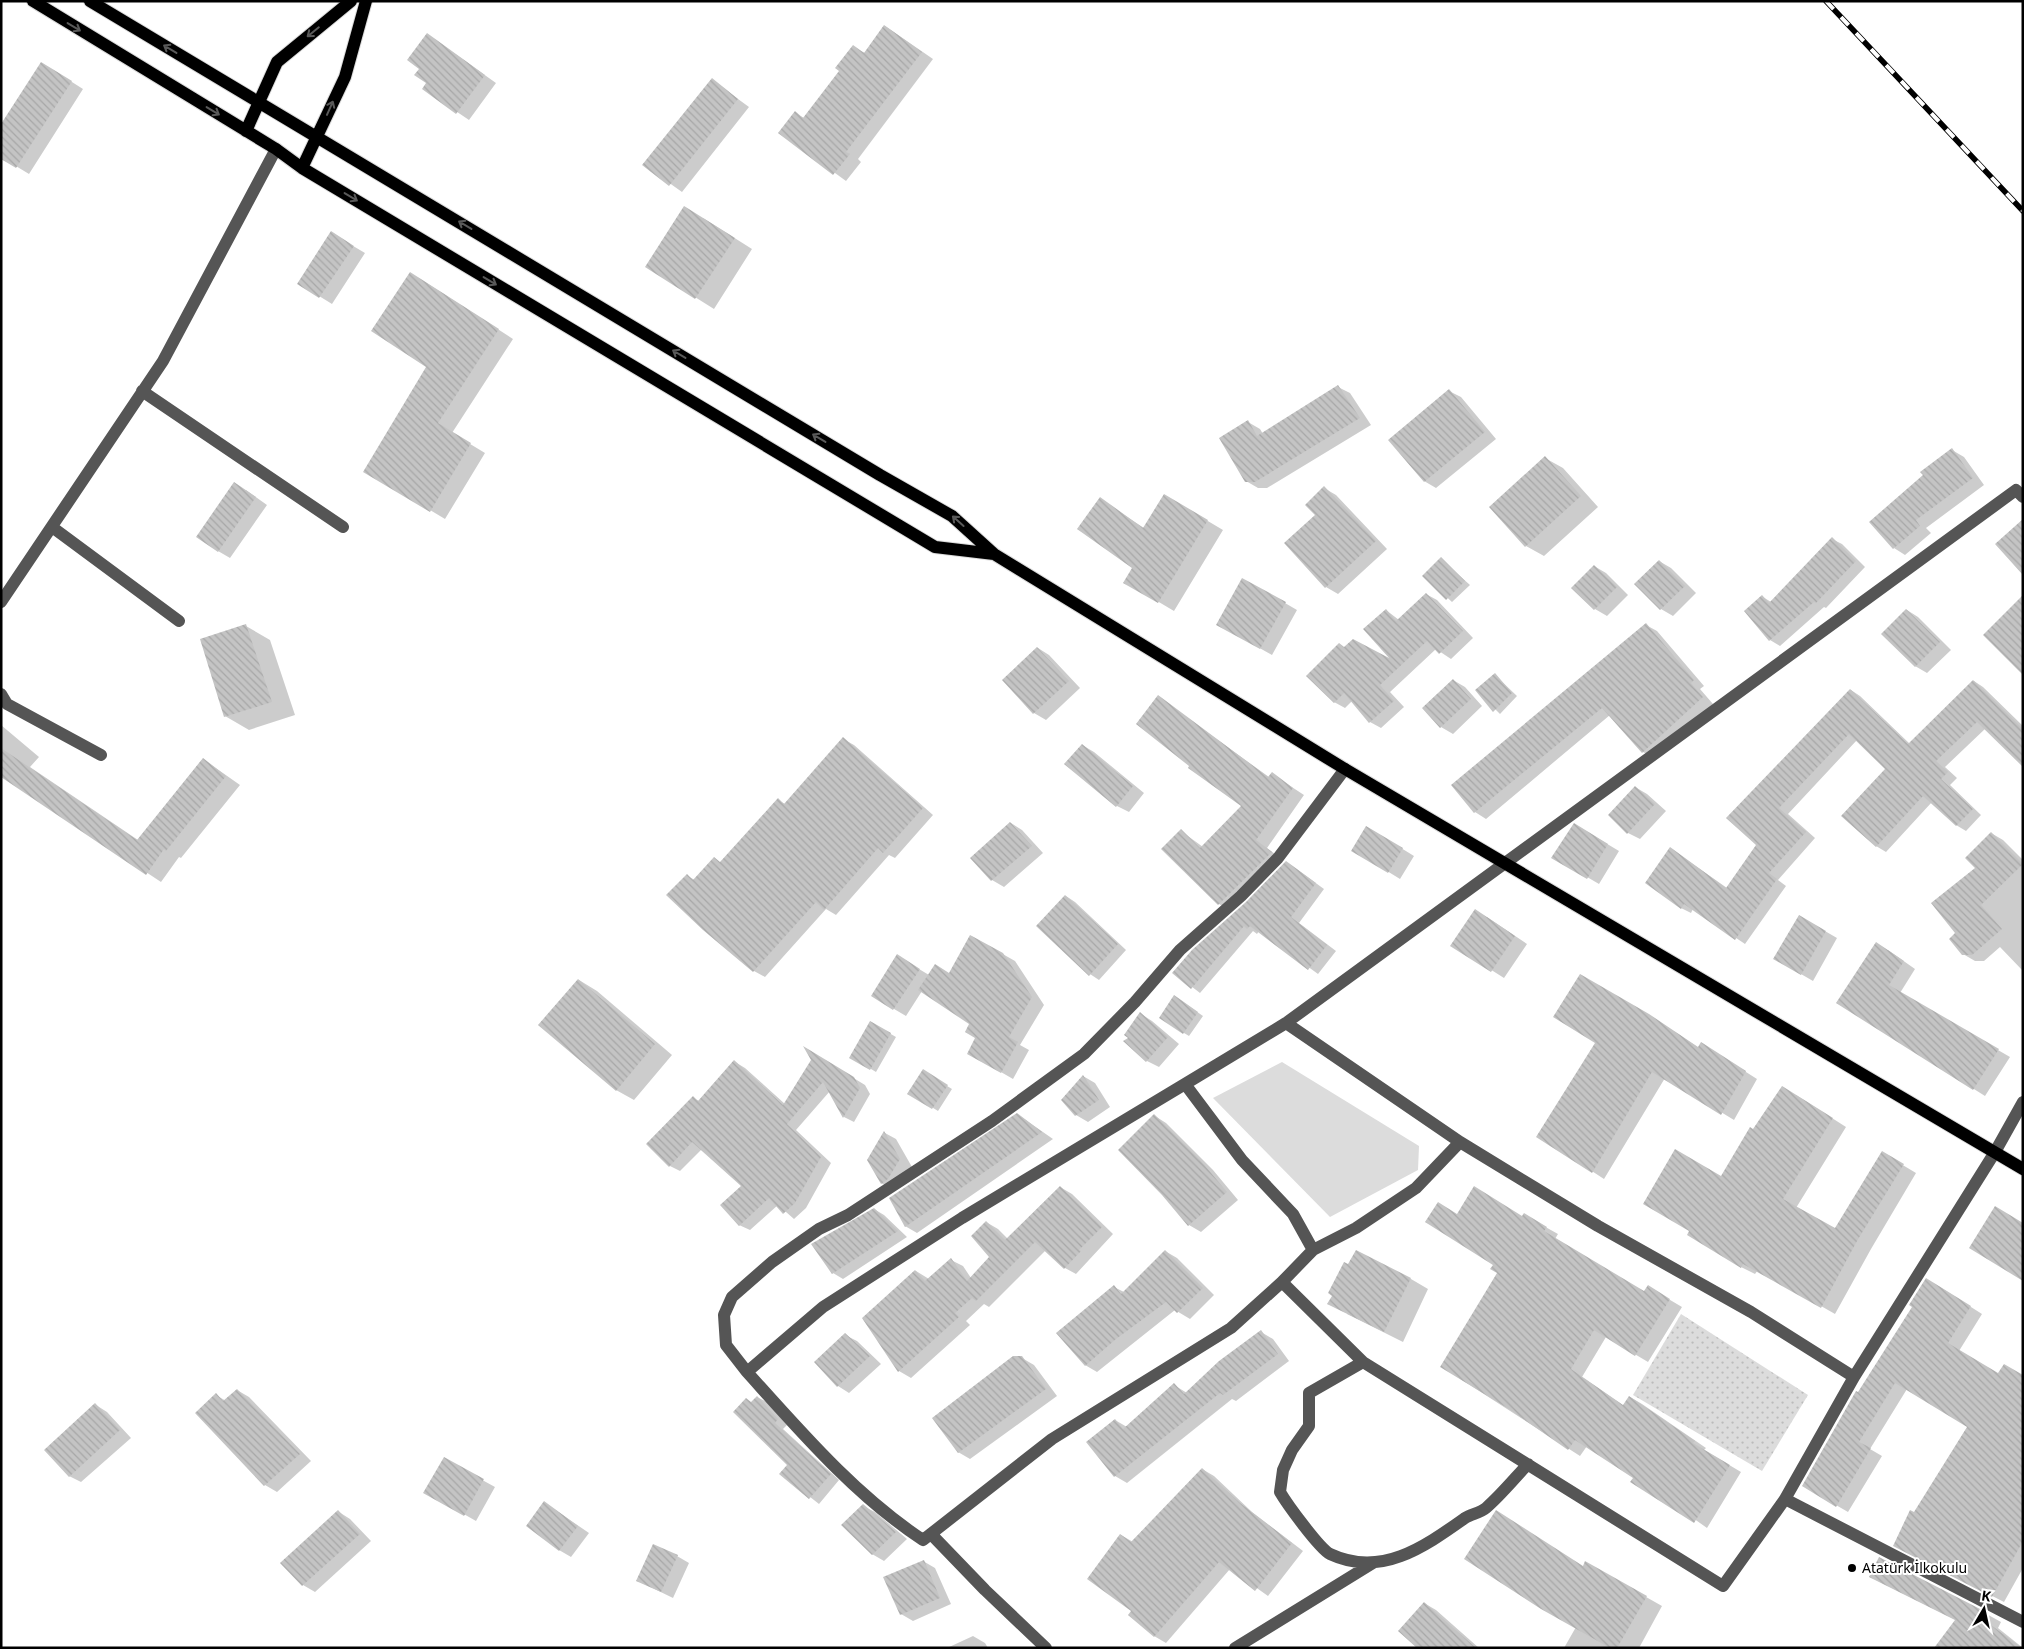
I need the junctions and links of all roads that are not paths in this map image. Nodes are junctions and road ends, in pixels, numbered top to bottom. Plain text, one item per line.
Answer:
1 (33, 1) edge
2 (90, 1) edge
3 (351, 1) edge
4 (366, 1) edge
5 (258, 101) junction
6 (246, 131) junction
7 (318, 136) junction
8 (276, 149) junction
9 (302, 168) junction
10 (142, 391) junction
11 (2023, 496) edge
12 (343, 527) dead end
13 (52, 528) junction
14 (994, 554) junction
15 (1, 602) edge
16 (179, 621) dead end
17 (1, 694) edge
18 (101, 756) dead end
19 (1345, 769) junction
20 (1505, 864) junction
21 (1286, 1023) junction
22 (1185, 1084) junction
23 (2023, 1102) edge
24 (1460, 1142) junction
25 (1995, 1152) junction
26 (2023, 1169) edge
27 (1313, 1250) junction
28 (1282, 1282) junction
29 (1363, 1362) junction
30 (747, 1372) junction
31 (1854, 1377) junction
32 (1528, 1464) junction
33 (1785, 1499) junction
34 (931, 1534) junction
35 (1372, 1563) junction
36 (2023, 1622) edge
37 (1046, 1648) edge
38 (1235, 1648) edge

1 -> 6 main road
5 -> 2 main road
3 -> 5 main road
7 -> 4 main road
5 - 6 main road
5 - 7 main road
6 - 8 main road
7 - 9 main road
14 -> 7 main road
8 - 9 main road
8 - 10 street
9 -> 14 main road
10 - 12 street
10 - 13 street
11 - 20 street
13 - 15 street
13 - 16 street
14 - 19 main road
17 - 18 street
19 - 20 main road
19 - 30 street
20 - 21 street
20 - 25 main road
21 - 22 street
21 - 24 street
22 - 27 street
22 - 30 street
23 - 25 street
24 - 27 street
24 - 31 street
25 - 26 main road
25 - 31 street
27 - 28 street
28 - 29 street
28 - 34 street
29 - 32 street
29 - 35 street
30 - 34 street
31 - 33 street
32 - 33 street
32 - 35 street
33 - 36 street
34 - 37 street
35 - 38 street

